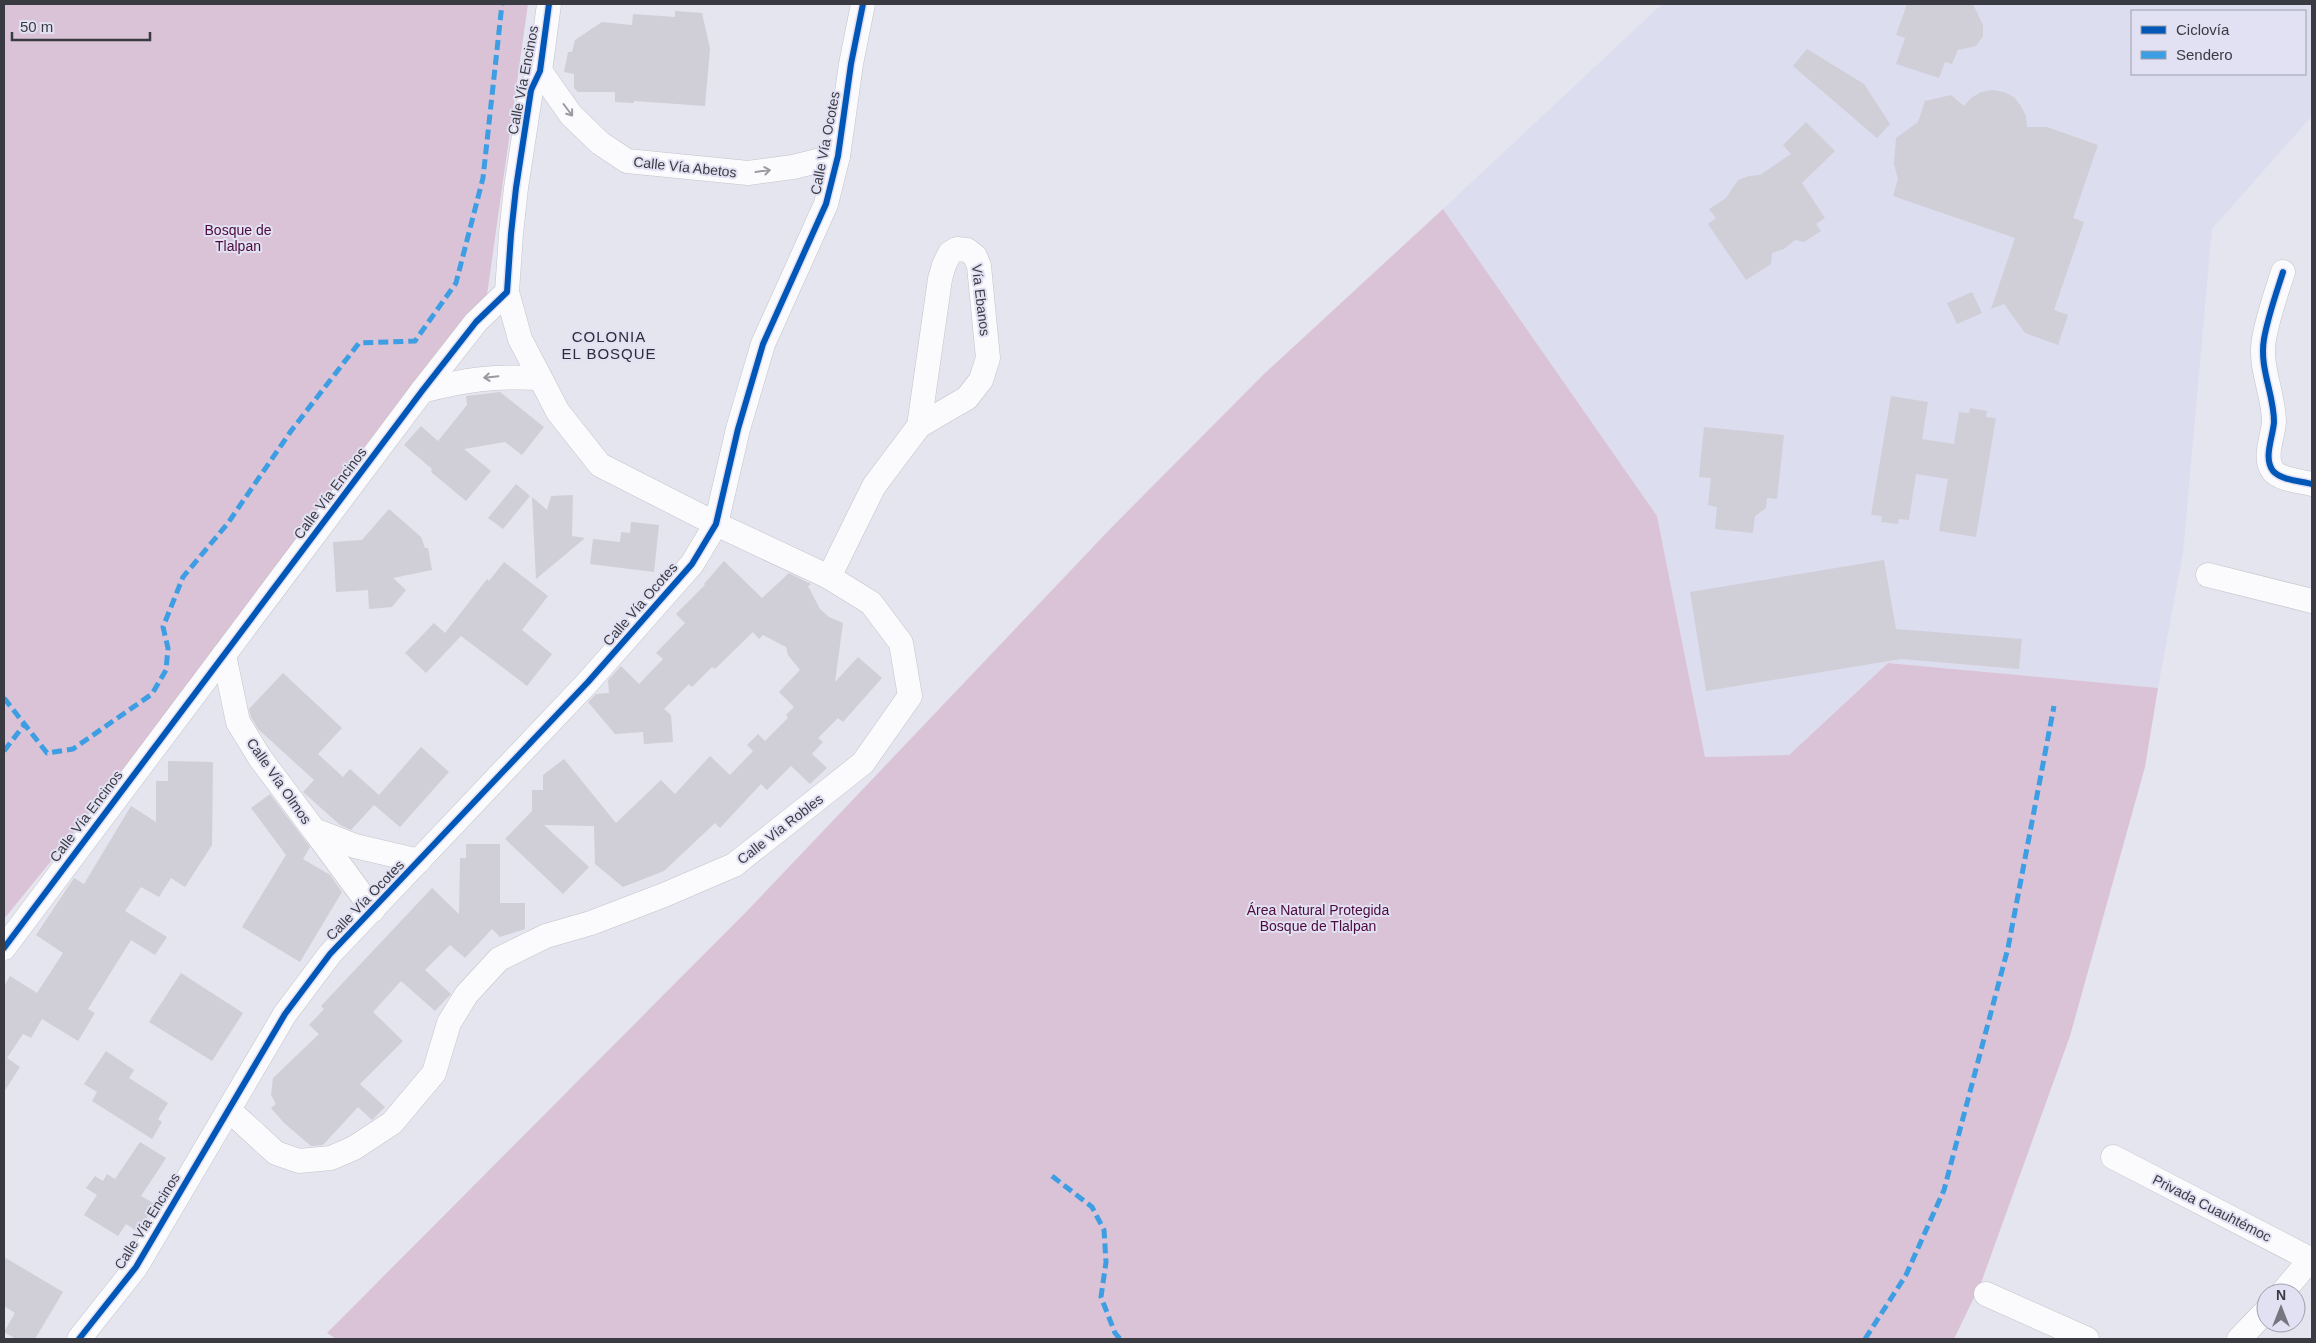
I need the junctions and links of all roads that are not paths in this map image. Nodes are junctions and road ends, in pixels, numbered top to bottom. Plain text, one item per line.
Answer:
1 (549, 4) edge
2 (863, 4) edge
3 (540, 71) junction
4 (838, 156) junction
5 (2283, 272) dead end
6 (507, 292) junction
7 (540, 378) junction
8 (422, 391) junction
9 (919, 426) junction
10 (2312, 484) edge
11 (716, 524) junction
12 (2208, 575) dead end
13 (829, 577) junction
14 (2312, 601) edge
15 (224, 655) junction
16 (314, 830) junction
17 (419, 861) junction
18 (373, 910) junction
19 (4, 948) edge
20 (229, 1110) junction
21 (2113, 1157) dead end
22 (2311, 1260) edge
23 (2291, 1283) edge
24 (1986, 1294) dead end
25 (2256, 1321) edge
26 (79, 1339) edge
27 (2087, 1339) edge
28 (2239, 1339) edge

1 - 3 street, Calle Vía Encinos
2 - 4 street, Calle Vía Ocotes
3 -> 4 street, Calle Vía Abetos
3 - 6 street, Calle Vía Encinos
4 - 11 street, Calle Vía Ocotes
5 - 10 street
6 - 7 street, Calle Vía Robles
6 - 8 street, Calle Vía Encinos
7 -> 8 street
7 - 11 street, Calle Vía Robles
8 - 15 street, Calle Vía Encinos
9 - 9 street, Vía Ebanos
9 - 13 street, Vía Ebanos
11 - 13 street, Calle Vía Robles
11 - 17 street, Calle Vía Ocotes
12 - 14 street
13 - 20 street, Calle Vía Robles
15 - 16 street, Calle Vía Olmos
15 - 19 street, Calle Vía Encinos
16 - 17 street, Calle Vía Olmos
16 - 18 street
17 - 18 street, Calle Vía Ocotes
18 - 20 street, Calle Vía Ocotes
20 - 26 street, Calle Vía Encinos
21 - 22 street, Privada Cuauhtémoc
22 - 23 street, Privada Cuauhtémoc
24 - 27 street
25 - 28 street

